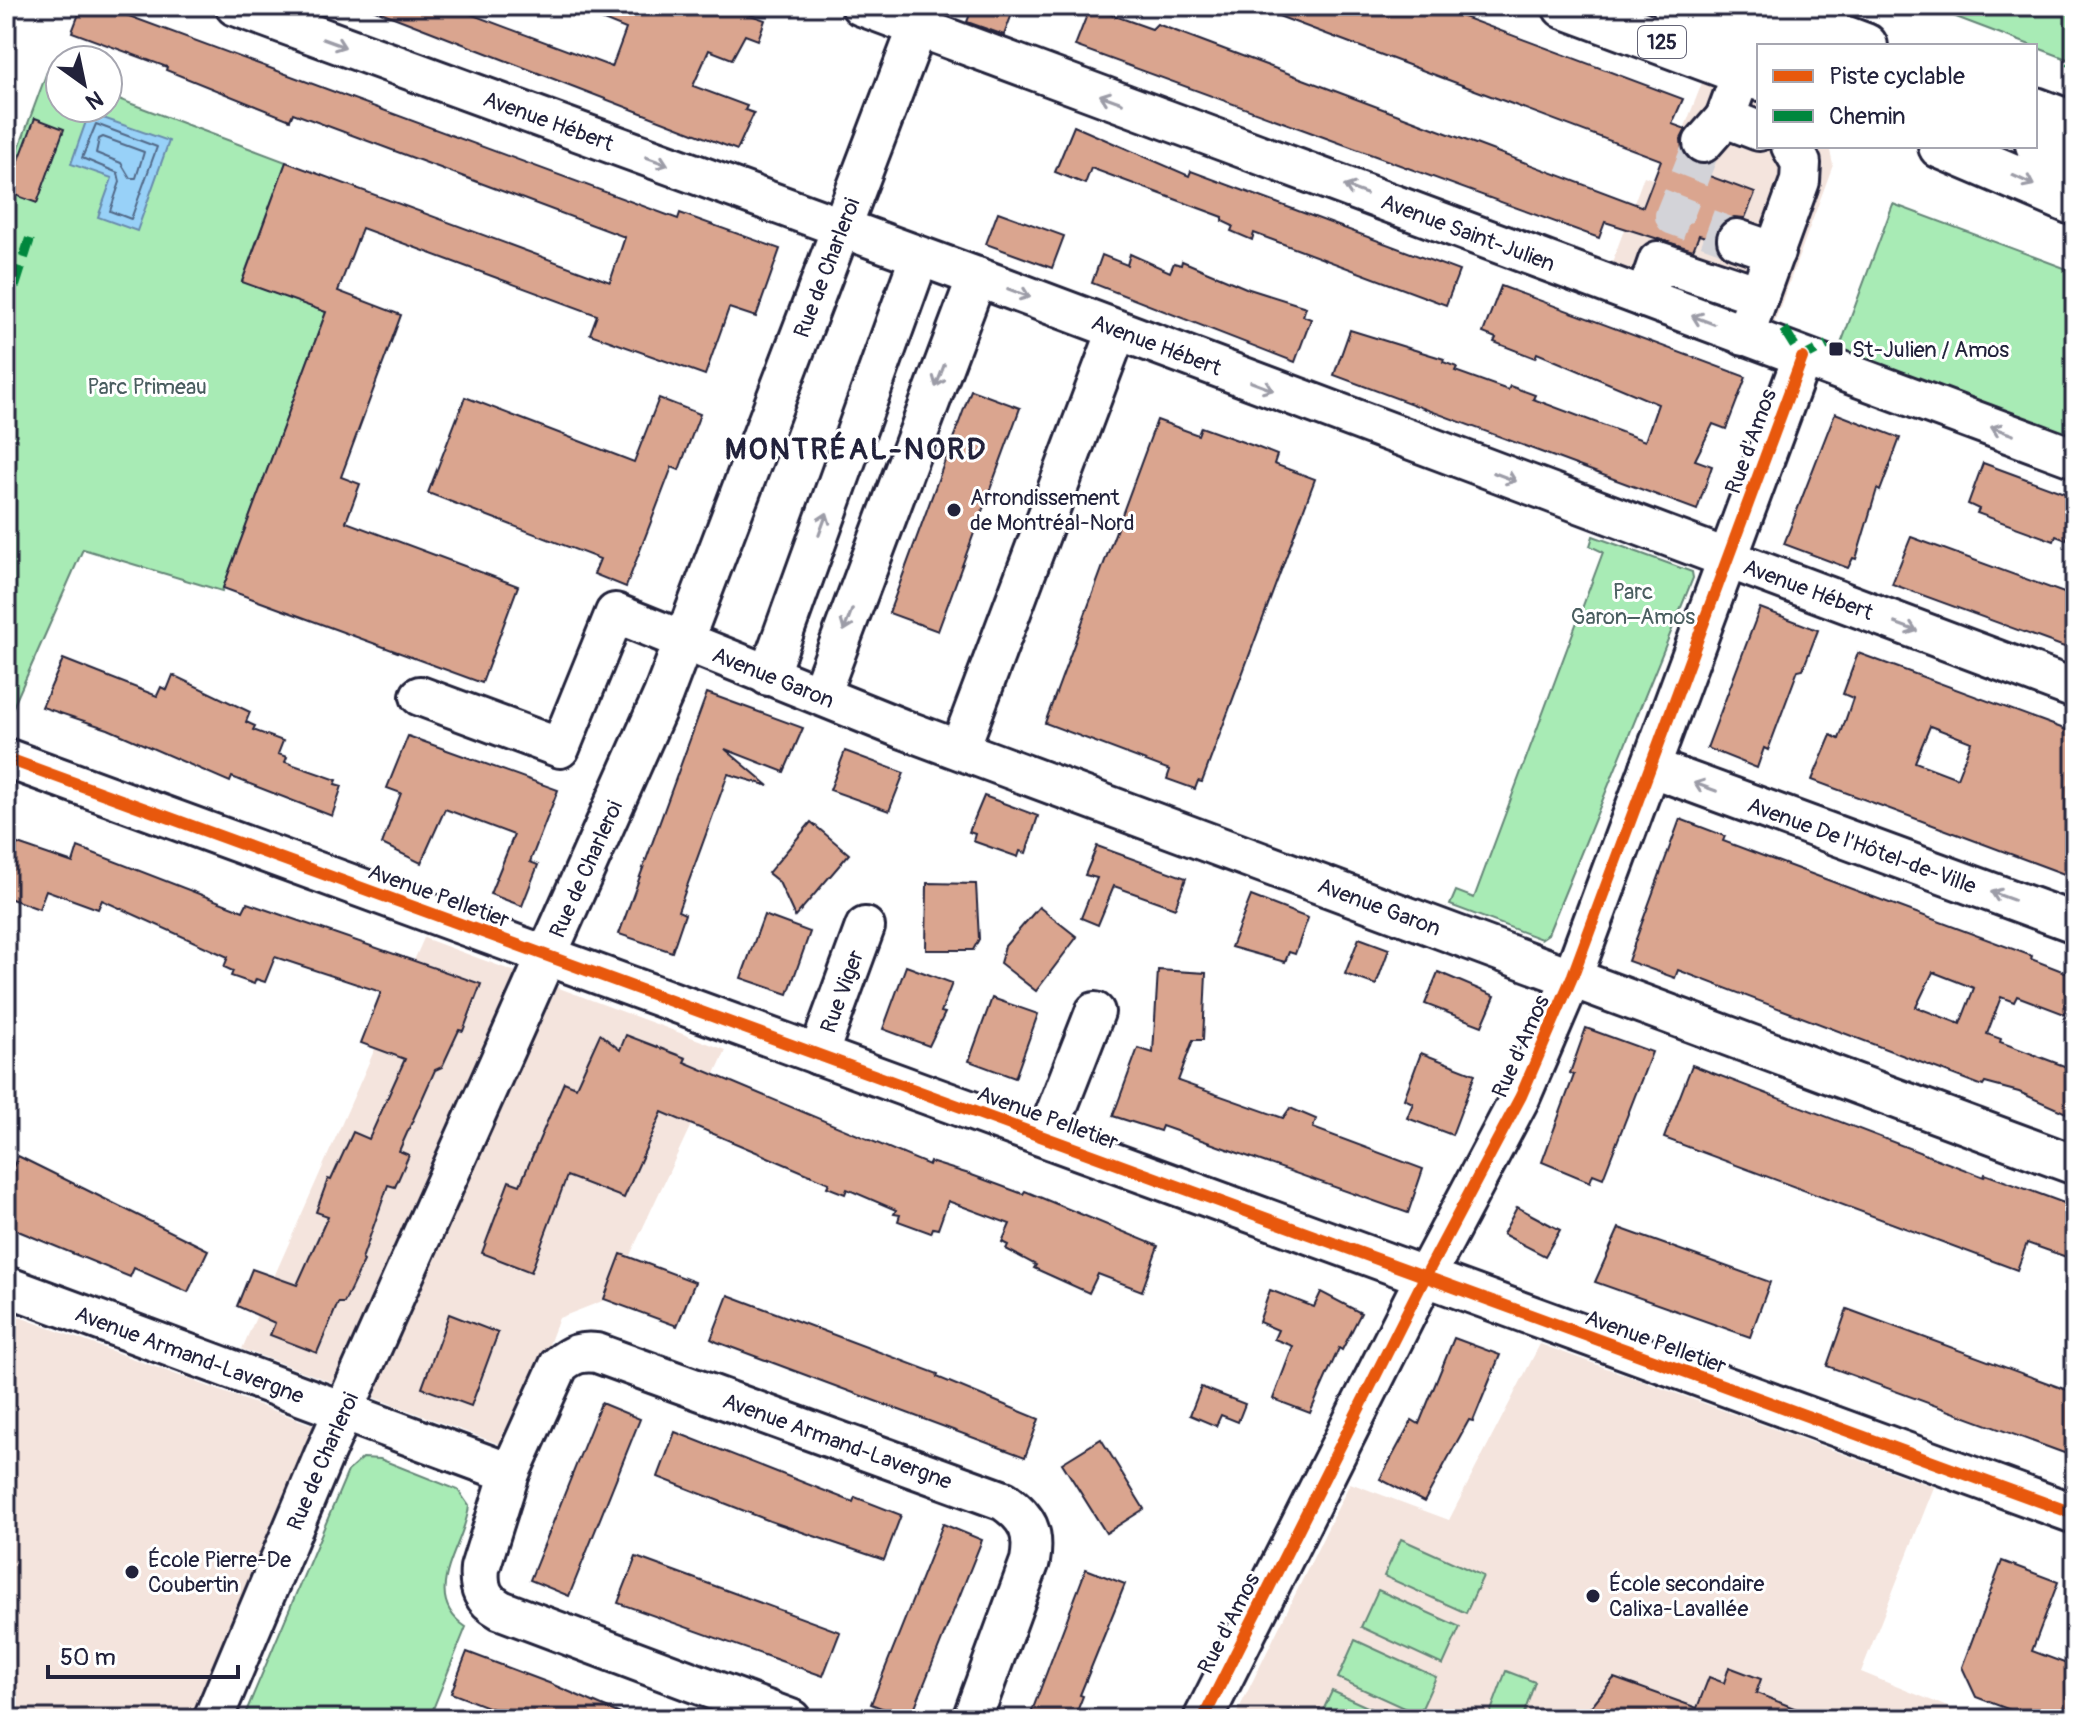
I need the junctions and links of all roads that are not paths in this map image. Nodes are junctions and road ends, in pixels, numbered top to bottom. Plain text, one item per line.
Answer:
1 (235, 6) edge
2 (861, 6) edge
3 (1565, 6) edge
4 (1672, 6) edge
5 (1758, 6) edge
6 (922, 17) edge
7 (1773, 44) edge
8 (1860, 44) edge
9 (1751, 75) edge
10 (2037, 111) edge
11 (2075, 125) edge
12 (1729, 131) tunnel mouth
13 (2037, 146) edge
14 (1792, 148) edge
15 (1946, 148) edge
16 (2075, 160) edge
17 (2075, 203) edge
18 (840, 228) junction
19 (1737, 239) tunnel mouth
20 (1775, 252) junction
21 (919, 258) junction
22 (977, 277) junction
23 (1759, 295) junction
24 (1645, 298) junction
25 (1117, 331) junction
26 (1744, 336) junction
27 (1802, 358) junction
28 (2075, 458) edge
29 (1727, 560) junction
30 (684, 642) junction
31 (768, 676) junction
32 (2075, 689) edge
33 (820, 695) junction
34 (420, 696) dead end
35 (960, 748) junction
36 (6, 758) edge
37 (1650, 767) junction
38 (2075, 923) edge
39 (865, 927) dead end
40 (549, 957) junction
41 (1573, 975) junction
42 (1095, 1012) dead end
43 (818, 1055) junction
44 (1046, 1137) junction
45 (2075, 1165) edge
46 (1424, 1279) junction
47 (6, 1286) edge
48 (346, 1412) junction
49 (510, 1473) junction
50 (2075, 1514) edge
51 (213, 1719) edge
52 (791, 1719) edge
53 (972, 1719) edge
54 (1203, 1719) edge

1 -> 18 street, Avenue Hébert
2 - 6 street, Avenue Saint-Julien
3 - 9 main road, 125
4 - 7 street
5 - 8 main road
6 - 18 street, Rue de Charleroi
24 -> 6 street, Avenue Saint-Julien
9 - 12 street
10 - 11 main road
13 - 16 street
14 - 20 street
15 -> 17 main road
18 - 21 street, Avenue Hébert
18 - 30 street, Rue de Charleroi
19 - 20 street
20 - 23 street
21 - 22 street, Avenue Hébert
31 -> 21 street
22 -> 25 street, Avenue Hébert
22 -> 33 street
23 - 24 street
23 - 26 street
26 -> 24 street, Avenue Saint-Julien
25 -> 29 street, Avenue Hébert
25 - 35 street
26 - 27 street, Avenue Saint-Julien
28 -> 27 street, Avenue Saint-Julien
27 - 29 street, Rue d'Amos
29 -> 32 street, Avenue Hébert
29 - 37 street, Rue d'Amos
30 - 31 street, Avenue Garon
30 - 34 street, Avenue Garon
30 - 40 street, Rue de Charleroi
31 - 33 street, Avenue Garon
33 - 35 street, Avenue Garon
35 - 41 street, Avenue Garon
36 - 40 street, Avenue Pelletier
38 -> 37 street, Avenue De l'Hôtel-de-Ville
37 - 41 street, Rue d'Amos
39 - 43 street, Rue Viger
40 - 43 street, Avenue Pelletier
40 - 48 street, Rue de Charleroi
41 - 45 street, Avenue Garon
41 - 46 street, Rue d'Amos
42 - 44 street
43 - 44 street, Avenue Pelletier
44 - 46 street, Avenue Pelletier
46 - 50 street, Avenue Pelletier
46 - 54 street, Rue d'Amos
47 - 48 street, Avenue Armand-Lavergne
48 - 49 street, Avenue Armand-Lavergne
48 - 51 street, Rue de Charleroi
49 - 52 street, Avenue Armand-Lavergne
49 - 53 street, Avenue Armand-Lavergne

